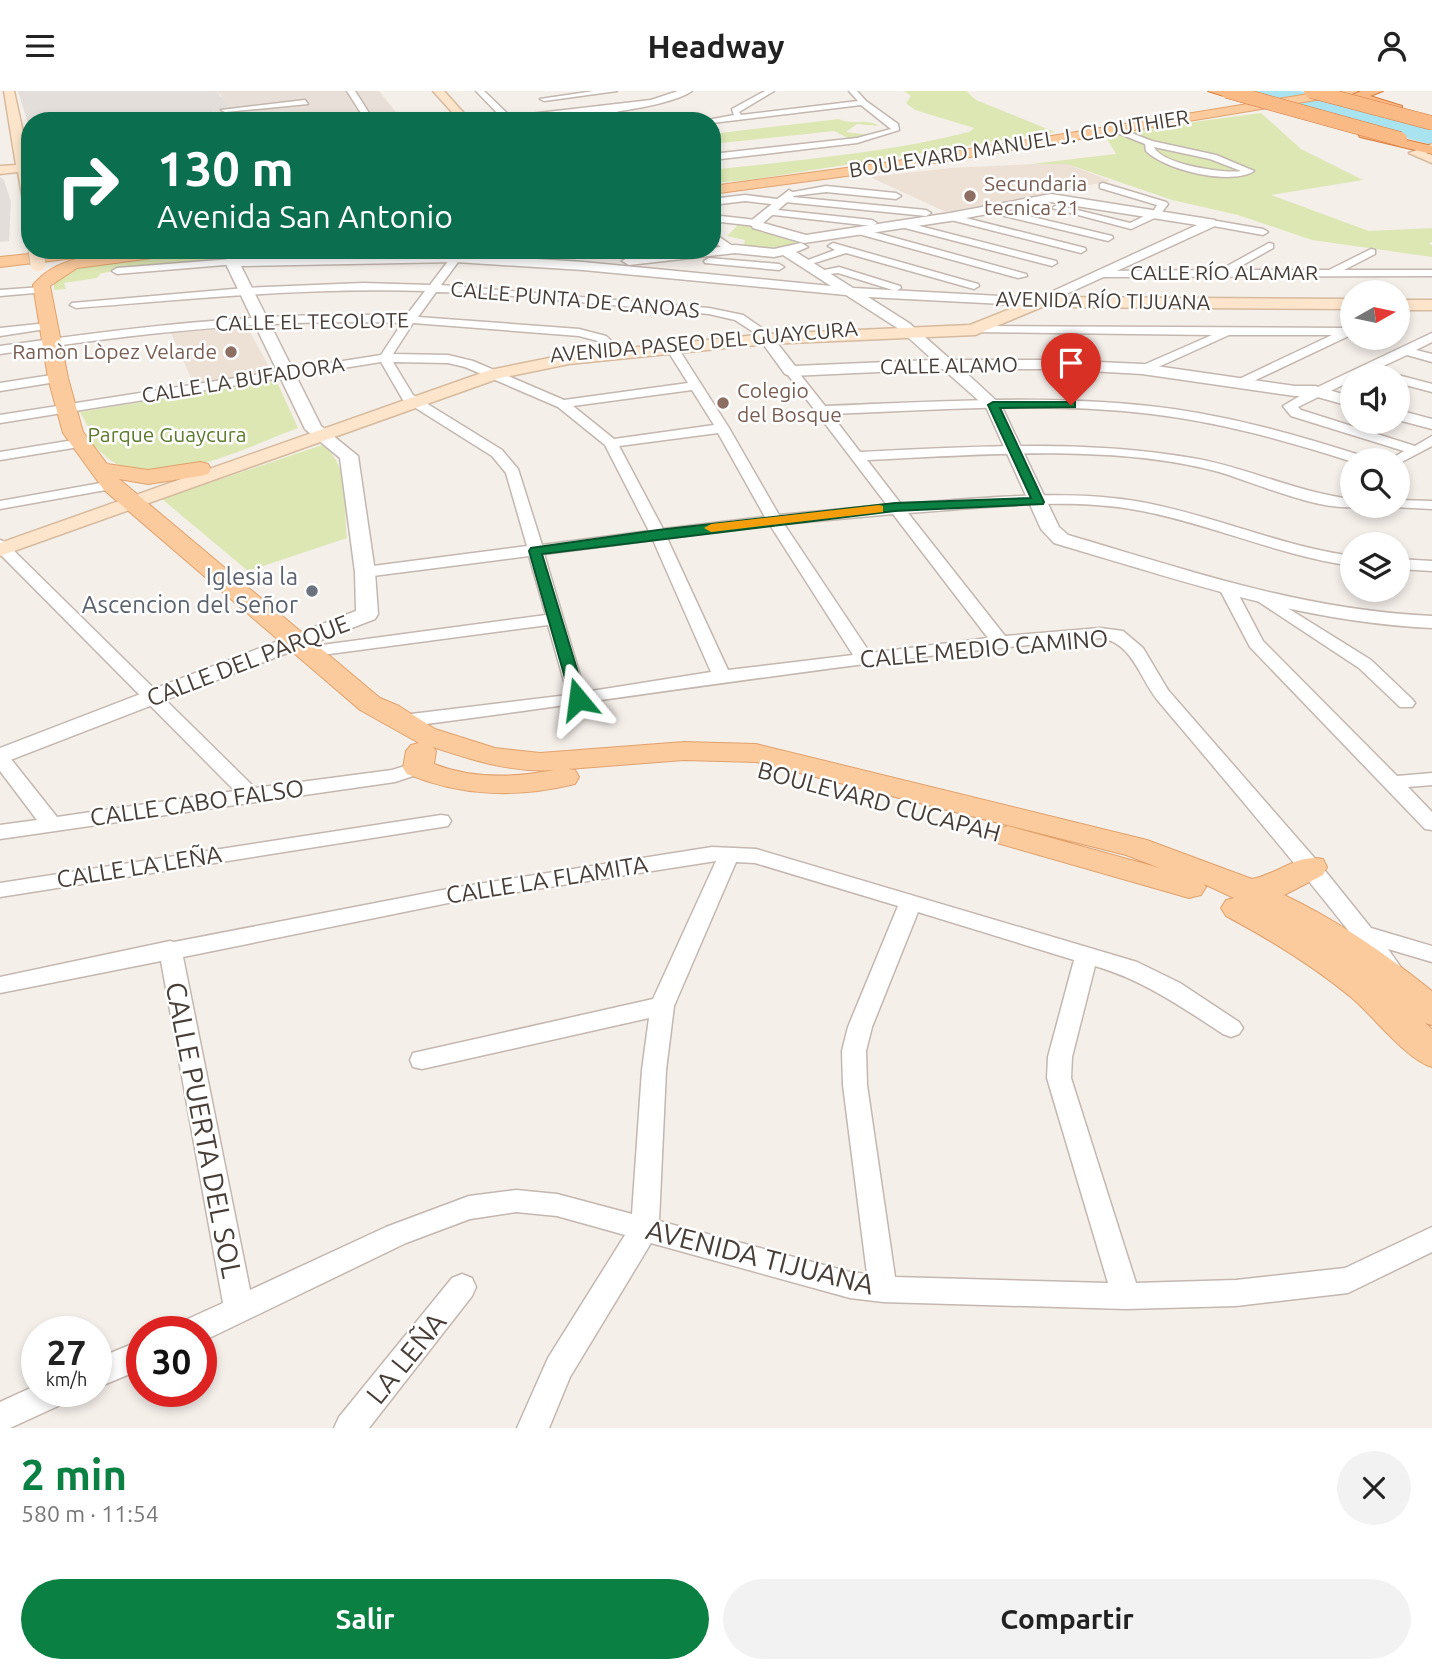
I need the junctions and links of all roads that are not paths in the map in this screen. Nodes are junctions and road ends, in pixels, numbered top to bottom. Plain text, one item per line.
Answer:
1 (9, 91) edge
2 (299, 91) edge
3 (351, 91) edge
4 (438, 91) edge
5 (480, 91) edge
6 (535, 91) edge
7 (614, 91) edge
8 (687, 91) edge
9 (770, 91) edge
10 (853, 91) edge
11 (1213, 91) edge
12 (1227, 91) edge
13 (1352, 91) edge
14 (1377, 91) edge
15 (1318, 93) edge
16 (544, 99) junction
17 (305, 102) junction
18 (1262, 102) junction
19 (863, 103) junction
20 (609, 109) junction
21 (1219, 109) junction
22 (225, 110) dead end
23 (308, 112) edge
24 (362, 112) edge
25 (458, 112) edge
26 (501, 112) edge
27 (560, 112) edge
28 (581, 112) edge
29 (613, 112) edge
30 (1290, 112) junction
31 (739, 117) junction
32 (721, 119) edge
33 (1432, 121) edge
34 (1116, 129) junction
35 (1149, 143) junction
36 (21, 146) edge
37 (1428, 151) edge
38 (721, 156) edge
39 (21, 169) edge
40 (21, 169) edge
41 (0, 170) edge
42 (1103, 186) dead end
43 (721, 187) edge
44 (721, 187) edge
45 (896, 195) dead end
46 (784, 198) junction
47 (721, 201) edge
48 (1057, 208) dead end
49 (991, 209) junction
50 (768, 212) junction
51 (926, 213) dead end
52 (1156, 214) junction
53 (950, 217) junction
54 (721, 219) edge
55 (756, 223) junction
56 (872, 223) dead end
57 (1211, 223) junction
58 (904, 225) junction
59 (859, 231) junction
60 (1263, 232) dead end
61 (1108, 238) dead end
62 (804, 239) junction
63 (721, 245) edge
64 (1269, 246) dead end
65 (1081, 250) dead end
66 (787, 252) junction
67 (1371, 252) dead end
68 (721, 255) edge
69 (732, 256) junction
70 (21, 257) edge
71 (21, 258) edge
72 (721, 258) edge
73 (37, 259) edge
74 (109, 259) edge
75 (269, 259) edge
76 (455, 259) edge
77 (470, 259) edge
78 (637, 259) edge
79 (718, 259) edge
80 (0, 260) edge
81 (709, 261) dead end
82 (233, 262) junction
83 (806, 263) junction
84 (1052, 263) dead end
85 (583, 267) junction
86 (779, 267) dead end
87 (117, 271) dead end
88 (820, 272) junction
89 (1331, 273) junction
90 (1432, 273) edge
91 (1100, 274) junction
92 (1222, 274) junction
93 (1022, 276) dead end
94 (720, 280) junction
95 (974, 286) dead end
96 (42, 287) junction
97 (435, 288) junction
98 (896, 288) dead end
99 (245, 291) junction
100 (854, 292) junction
101 (0, 293) edge
102 (1040, 302) junction
103 (76, 305) dead end
104 (1340, 305) edge
105 (1410, 305) edge
106 (1432, 305) edge
107 (262, 320) junction
108 (410, 320) junction
109 (908, 329) junction
110 (976, 329) junction
111 (1233, 331) junction
112 (1340, 331) edge
113 (0, 332) edge
114 (51, 334) junction
115 (765, 336) junction
116 (1340, 336) edge
117 (1432, 337) edge
118 (672, 348) junction
119 (0, 350) edge
120 (617, 350) junction
121 (1408, 352) junction
122 (385, 358) junction
123 (1432, 358) edge
124 (1380, 364) edge
125 (950, 365) junction
126 (1145, 369) junction
127 (791, 371) junction
128 (491, 372) junction
129 (286, 374) junction
130 (58, 378) junction
131 (1340, 381) edge
132 (1410, 382) edge
133 (1241, 383) junction
134 (695, 386) junction
135 (0, 387) edge
136 (1432, 388) edge
137 (1315, 391) junction
138 (1340, 398) edge
139 (411, 400) junction
140 (563, 404) junction
141 (993, 405) junction
142 (65, 409) junction
143 (822, 410) junction
144 (1410, 418) edge
145 (0, 419) edge
146 (1432, 424) edge
147 (722, 428) junction
148 (318, 432) junction
149 (1432, 440) edge
150 (80, 443) junction
151 (611, 443) junction
152 (1015, 450) junction
153 (1417, 451) junction
154 (1340, 453) edge
155 (1410, 454) edge
156 (0, 456) edge
157 (856, 456) junction
158 (200, 469) junction
159 (117, 488) junction
160 (1038, 502) junction
161 (1340, 502) edge
162 (1410, 504) edge
163 (0, 505) edge
164 (1432, 505) edge
165 (895, 507) junction
166 (774, 520) junction
167 (658, 534) junction
168 (1, 546) edge
169 (535, 551) junction
170 (1340, 559) edge
171 (1410, 565) edge
172 (1432, 566) edge
173 (365, 572) junction
174 (1227, 588) junction
175 (1265, 599) junction
176 (556, 619) junction
177 (1432, 622) edge
178 (1000, 642) junction
179 (302, 648) junction
180 (864, 659) junction
181 (722, 676) junction
182 (152, 697) junction
183 (578, 699) junction
184 (1406, 703) dead end
185 (370, 704) junction
186 (402, 722) junction
187 (0, 757) edge
188 (412, 765) junction
189 (1432, 779) edge
190 (1391, 783) junction
191 (250, 795) junction
192 (440, 821) dead end
193 (1432, 824) edge
194 (52, 825) junction
195 (0, 832) edge
196 (729, 855) junction
197 (1143, 861) junction
198 (1311, 867) junction
199 (0, 890) edge
200 (1250, 891) junction
201 (910, 904) junction
202 (1364, 934) junction
203 (170, 949) junction
204 (1432, 954) edge
205 (1086, 957) junction
206 (0, 985) edge
207 (1403, 985) junction
208 (662, 1006) junction
209 (1432, 1011) edge
210 (1231, 1028) dead end
211 (1432, 1053) edge
212 (422, 1060) dead end
213 (646, 1228) junction
214 (1432, 1239) edge
215 (462, 1287) dead end
216 (883, 1289) junction
217 (1126, 1296) junction
218 (239, 1310) junction
219 (217, 1320) edge
220 (22, 1407) edge
221 (0, 1417) edge
222 (350, 1428) edge
223 (533, 1428) edge

1 - 36 main road
2 - 17 street
3 - 24 street
4 - 25 main road
5 - 26 street
6 - 16 street
7 - 16 street
8 - 20 street
9 - 31 street
10 - 19 street
11 - 18 highway
11 - 21 highway
12 - 37 highway, bridge
13 - 15 main road, BOULEVARD MANUEL J. CLOUTHIER
14 - 33 highway
15 - 18 main road, BOULEVARD MANUEL J. CLOUTHIER
15 - 33 highway, bridge
16 - 27 street
17 - 22 street
17 - 23 street
18 - 21 main road, BOULEVARD MANUEL J. CLOUTHIER
18 - 30 highway
19 - 31 street
19 - 38 street
20 - 28 street
20 - 29 street
21 - 30 highway
21 - 34 main road, BOULEVARD MANUEL J. CLOUTHIER
21 - 43 main road, BOULEVARD MANUEL J. CLOUTHIER
30 - 37 highway
31 - 32 street
34 - 35 street
34 - 44 main road, BOULEVARD MANUEL J. CLOUTHIER
35 - 35 street
39 - 41 main road
40 - 41 main road
42 - 52 street
45 - 46 street
46 - 47 street
46 - 50 street
46 - 51 street
48 - 52 street
49 - 52 street
49 - 53 street
49 - 61 street
50 - 55 street
50 - 56 street
52 - 57 street
53 - 58 street
53 - 65 street
54 - 55 street
55 - 62 street
57 - 60 street
57 - 91 street
58 - 59 street
58 - 84 street
59 - 62 street
59 - 93 street
62 - 66 street
63 - 69 street
64 - 92 street
66 - 69 street
66 - 83 street
67 - 89 street
68 - 69 street
69 - 72 street
69 - 86 street
69 - 94 street
70 - 80 main road
71 - 80 main road
73 - 96 main road
74 - 96 main road
75 - 82 street
76 - 97 street
77 - 85 street
78 - 85 street
79 - 81 street
82 - 87 street
82 - 99 street, CALLE DEL PARQUE
83 - 88 street
83 - 95 street
85 - 94 street, AVENIDA RÍO TIJUANA
88 - 98 street
88 - 100 street
89 - 90 street, CALLE RÍO ALAMAR
89 - 92 street, CALLE RÍO ALAMAR
91 - 92 street, CALLE RÍO ALAMAR
91 - 102 street
94 - 100 street, AVENIDA RÍO TIJUANA
96 - 101 street
96 - 114 main road
97 - 99 street, CALLE PUNTA DE CANOAS
97 - 108 street
97 - 115 street, CALLE PUNTA DE CANOAS
99 - 103 street, CALLE PUNTA DE CANOAS
99 - 107 street, CALLE DEL PARQUE
100 - 102 street, AVENIDA RÍO TIJUANA
100 - 109 street
102 - 104 main road, AVENIDA RÍO TIJUANA
102 - 110 main road, AVENIDA PASEO DEL GUAYCURA
105 - 106 main road
107 - 108 street, CALLE EL TECOLOTE
107 - 114 street, CALLE EL TECOLOTE
107 - 129 street, CALLE DEL PARQUE
108 - 120 street, CALLE EL TECOLOTE
108 - 122 street
109 - 110 main road, AVENIDA PASEO DEL GUAYCURA
109 - 115 main road, AVENIDA PASEO DEL GUAYCURA
109 - 125 street
110 - 111 street
111 - 112 street
111 - 126 street
113 - 114 street
114 - 119 street, CALLE EL TECOLOTE
114 - 130 main road
115 - 118 main road, AVENIDA PASEO DEL GUAYCURA
115 - 120 main road, AVENIDA PASEO DEL GUAYCURA
115 - 127 street, CALLE PUNTA DE CANOAS
116 - 133 street
117 - 121 street
118 - 120 main road, AVENIDA PASEO DEL GUAYCURA
118 - 134 street
120 - 128 main road, AVENIDA PASEO DEL GUAYCURA
121 - 123 street
121 - 124 street
122 - 128 street, CALLE LA BUFADORA
122 - 129 street, CALLE LA BUFADORA
122 - 139 street
125 - 126 street, CALLE ALAMO
125 - 127 street, CALLE ALAMO
125 - 141 street
126 - 133 street, CALLE ALAMO
127 - 143 street, CALLE PUNTA DE CANOAS
128 - 139 main road, AVENIDA PASEO DEL GUAYCURA
128 - 140 street, CALLE LA BUFADORA
129 - 142 street, CALLE LA BUFADORA
129 - 148 street, CALLE DEL PARQUE
130 - 135 street
130 - 142 main road
131 - 137 street
132 - 136 street
133 - 137 street, CALLE ALAMO
134 - 140 street
134 - 147 street
137 - 138 street, CALLE ALAMO
137 - 153 street
139 - 148 main road, AVENIDA PASEO DEL GUAYCURA
139 - 169 street
140 - 151 street, CALLE LA BUFADORA
141 - 143 street
141 - 152 street
141 - 154 street
142 - 145 street, CALLE LA BUFADORA
142 - 150 main road
143 - 157 street, CALLE PUNTA DE CANOAS
144 - 146 street
147 - 151 street
147 - 166 street
148 - 158 main road, AVENIDA PASEO DEL GUAYCURA
148 - 159 main road, AVENIDA PASEO DEL GUAYCURA
148 - 173 street, CALLE DEL PARQUE
149 - 153 street
150 - 156 street
150 - 159 main road
151 - 167 street
152 - 157 street
152 - 160 street
152 - 161 street
153 - 155 street
157 - 165 street, CALLE PUNTA DE CANOAS
158 - 159 main road, AVENIDA PASEO DEL GUAYCURA
158 - 159 main road
159 - 163 street
159 - 168 main road, AVENIDA PASEO DEL GUAYCURA
159 - 179 main road
160 - 165 street
160 - 170 street
160 - 174 street
162 - 164 street
165 - 166 street
165 - 178 street, CALLE PUNTA DE CANOAS
166 - 167 street
166 - 180 street
167 - 169 street
167 - 181 street
168 - 182 street
169 - 173 street
169 - 176 street
171 - 172 street
173 - 179 street, CALLE DEL PARQUE
174 - 175 street
174 - 190 street
175 - 177 street
175 - 184 street
176 - 179 street
176 - 183 street
178 - 180 street, CALLE MEDIO CAMINO
178 - 198 street, CALLE MEDIO CAMINO
179 - 182 street, CALLE DEL PARQUE
179 - 185 main road
180 - 181 street, CALLE MEDIO CAMINO
181 - 183 street, CALLE MEDIO CAMINO
182 - 187 street, CALLE DEL PARQUE
182 - 191 street
183 - 186 street, CALLE MEDIO CAMINO
185 - 186 main road, BOULEVARD CUCAPAH
185 - 188 main road, BOULEVARD CUCAPAH
186 - 197 main road, BOULEVARD CUCAPAH
187 - 194 street
188 - 191 street, CALLE CABO FALSO
188 - 197 main road, BOULEVARD CUCAPAH
189 - 190 street
190 - 193 street
191 - 194 street, CALLE CABO FALSO
192 - 199 street, CALLE LA LEÑA
194 - 195 street, CALLE CABO FALSO
196 - 201 street, CALLE LA FLAMITA
196 - 203 street, CALLE LA FLAMITA
196 - 208 street
197 - 200 main road, BOULEVARD CUCAPAH
197 - 211 main road, BOULEVARD CUCAPAH
198 - 200 main road
198 - 202 street, CALLE MEDIO CAMINO
200 - 207 main road, BOULEVARD CUCAPAH
201 - 205 street, CALLE LA FLAMITA
201 - 216 street
202 - 204 street
202 - 207 street, CALLE MEDIO CAMINO
203 - 206 street, CALLE LA FLAMITA
203 - 218 street, CALLE PUERTA DEL SOL
205 - 210 street, CALLE LA FLAMITA
205 - 217 street
207 - 209 main road, BOULEVARD CUCAPAH
208 - 212 street
208 - 213 street
213 - 216 street, AVENIDA TIJUANA
213 - 218 street, AVENIDA TIJUANA
213 - 223 street
214 - 217 street, AVENIDA TIJUANA
215 - 222 street, LA LEÑA
216 - 217 street, AVENIDA TIJUANA
218 - 219 street, AVENIDA TIJUANA
220 - 221 street

